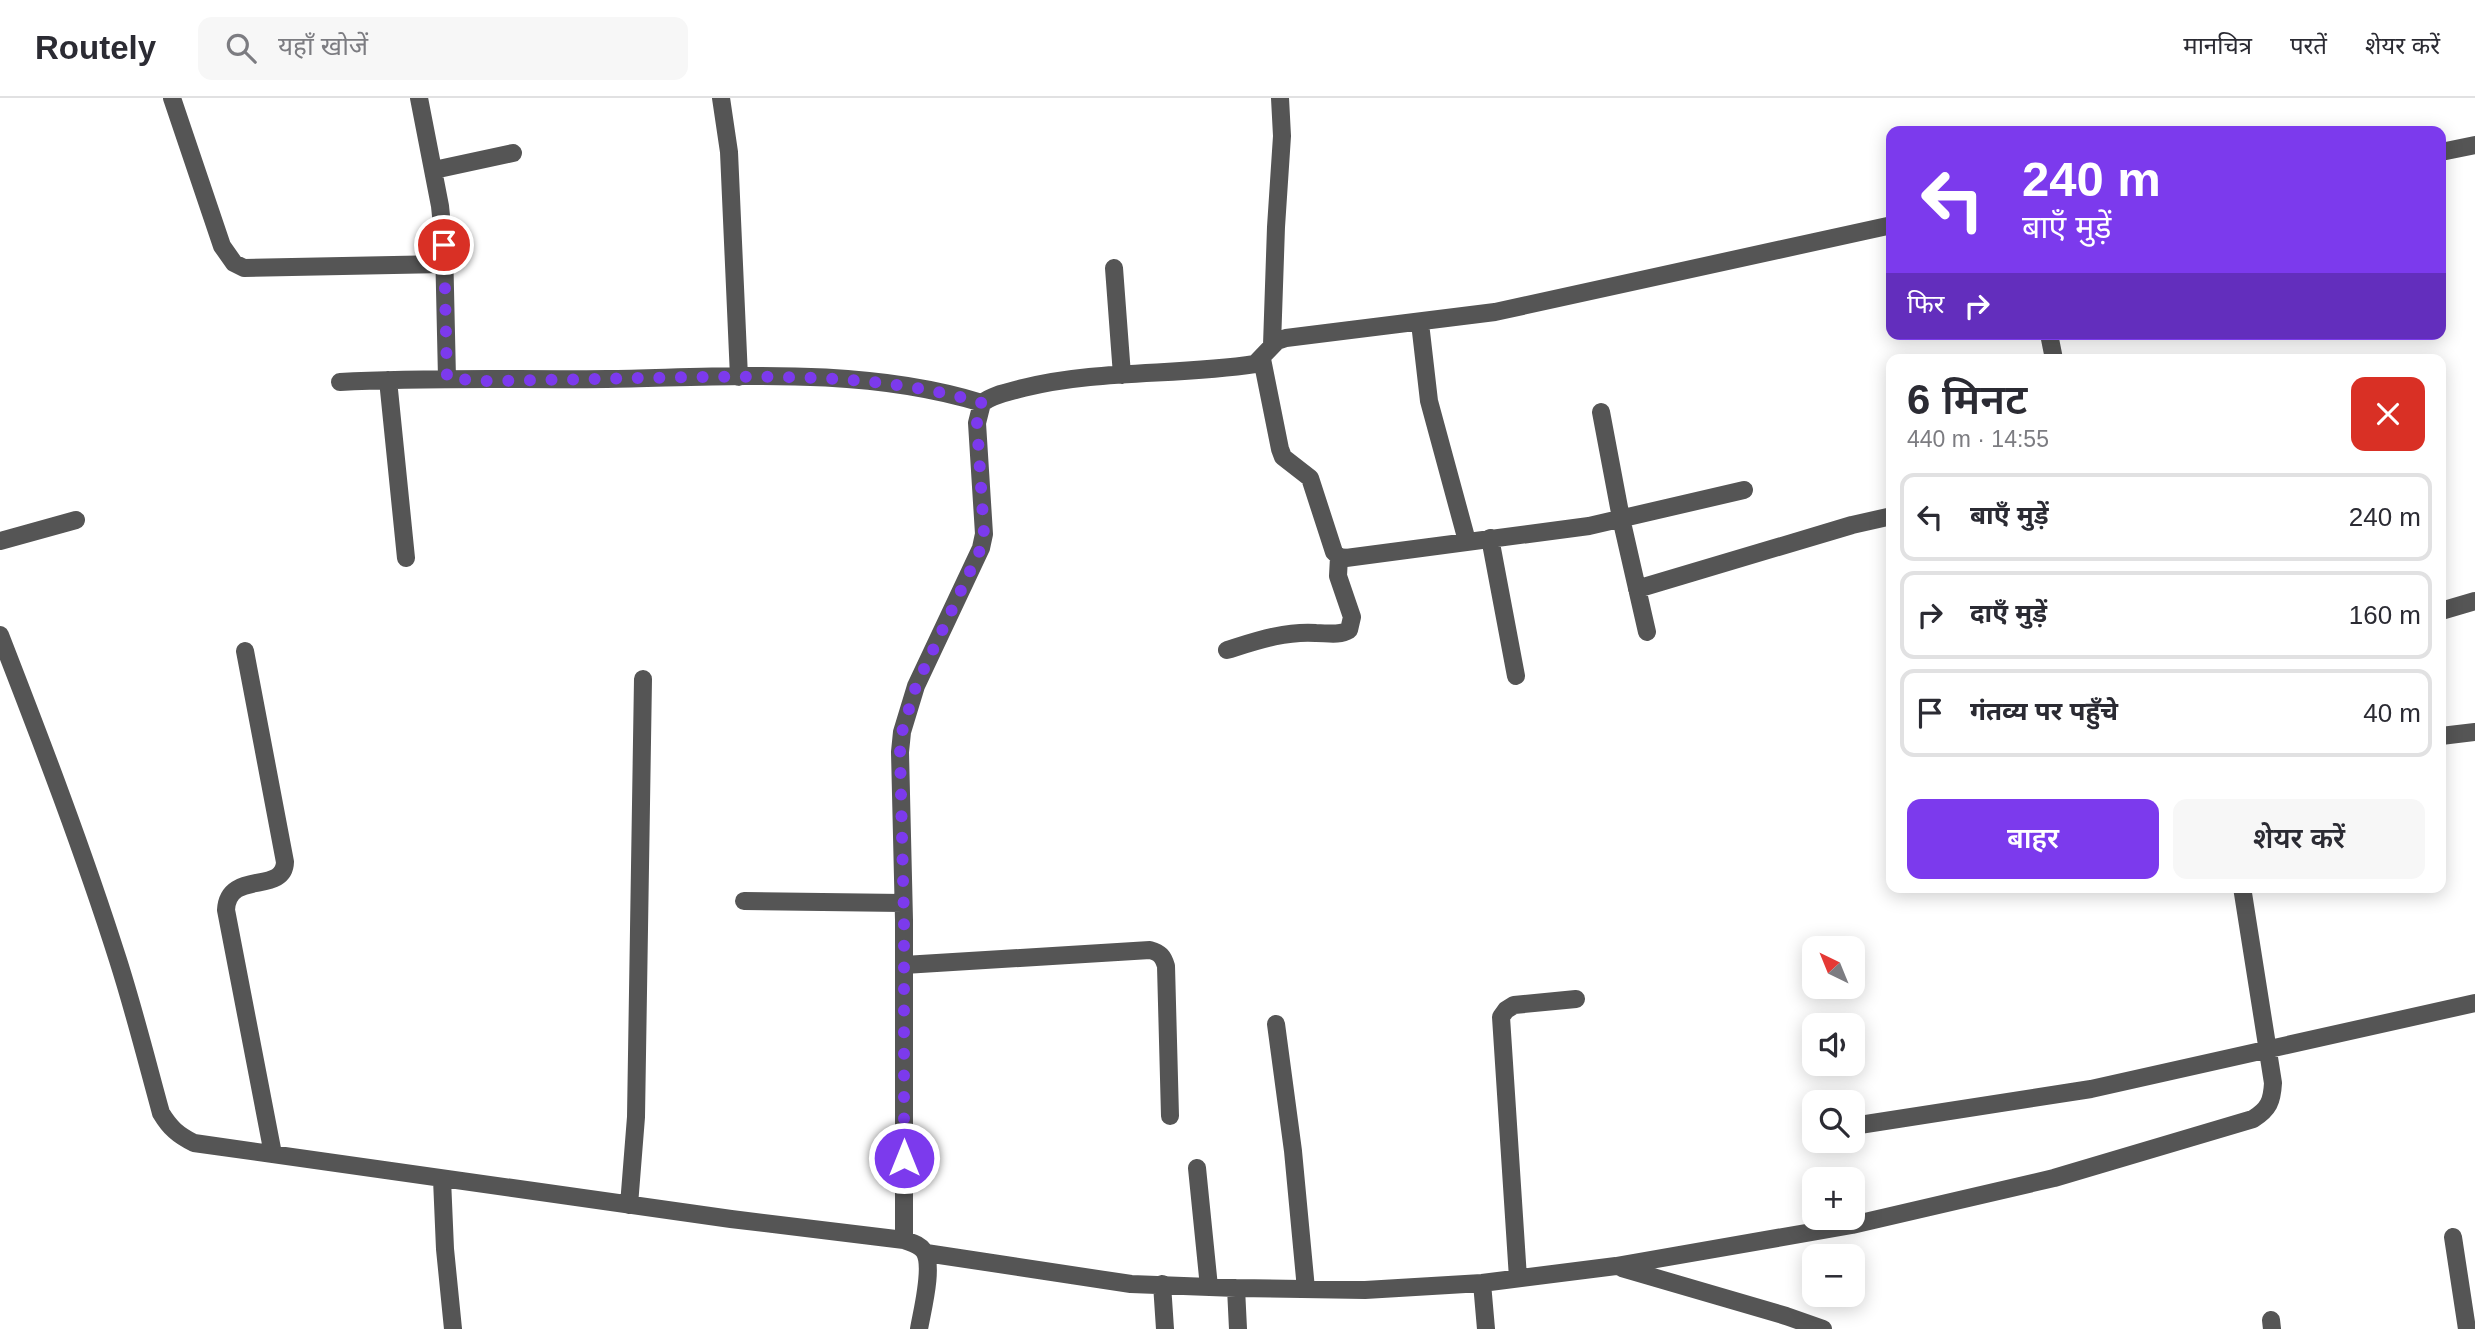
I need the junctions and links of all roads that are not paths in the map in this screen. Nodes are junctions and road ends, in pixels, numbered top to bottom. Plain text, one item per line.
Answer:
1 (172, 98) edge
2 (419, 98) edge
3 (721, 98) edge
4 (1280, 98) edge
5 (2475, 145) edge
6 (2446, 151) edge
7 (513, 153) dead end
8 (434, 170) junction
9 (1886, 226) edge
10 (444, 264) junction
11 (1114, 268) dead end
12 (1420, 323) junction
13 (1267, 352) junction
14 (1122, 375) junction
15 (739, 377) junction
16 (447, 378) junction
17 (388, 380) junction
18 (341, 382) dead end
19 (982, 403) junction
20 (1601, 412) dead end
21 (1744, 490) dead end
22 (1886, 517) edge
23 (1621, 518) junction
24 (76, 520) dead end
25 (1490, 538) junction
26 (0, 541) edge
27 (1467, 541) junction
28 (1339, 557) junction
29 (406, 558) dead end
30 (1637, 589) junction
31 (2475, 601) edge
32 (2446, 610) edge
33 (1647, 632) dead end
34 (0, 635) edge
35 (1227, 650) dead end
36 (245, 651) dead end
37 (1516, 676) dead end
38 (643, 680) dead end
39 (2475, 732) edge
40 (2446, 735) edge
41 (2243, 893) edge
42 (744, 901) dead end
43 (903, 903) junction
44 (904, 965) junction
45 (1576, 999) dead end
46 (2475, 1003) edge
47 (1276, 1024) dead end
48 (2268, 1051) junction
49 (1170, 1116) dead end
50 (1865, 1124) edge
51 (273, 1154) junction
52 (1197, 1168) dead end
53 (442, 1179) junction
54 (629, 1205) junction
55 (2453, 1237) dead end
56 (904, 1240) junction
57 (926, 1253) junction
58 (1616, 1266) junction
59 (1518, 1278) junction
60 (1482, 1283) junction
61 (1162, 1284) junction
62 (1209, 1287) junction
63 (1236, 1288) junction
64 (1306, 1289) junction
65 (453, 1329) edge
66 (919, 1329) edge
67 (1165, 1329) edge
68 (1238, 1329) edge
69 (1486, 1329) edge
70 (1823, 1329) edge
71 (2467, 1329) edge

1 - 10 street
2 - 8 street
3 - 15 street
4 - 13 street
5 - 6 street
7 - 8 street
8 - 10 street
9 - 12 street
10 - 16 street
11 - 14 street
12 - 13 street
12 - 27 street
13 - 14 street
13 - 28 street
14 - 19 street
15 - 16 street
15 - 19 street
16 - 17 street
17 - 18 street
17 - 29 street
19 - 43 street
20 - 23 street
21 - 23 street
22 - 30 street
23 - 25 street
23 - 30 street
24 - 26 street
25 - 27 street
25 - 37 street
27 - 28 street
28 - 35 street
30 - 33 street
31 - 32 street
34 - 51 street
36 - 51 street
38 - 54 street
39 - 40 street
41 - 48 street
42 - 43 street
43 - 44 street
44 - 49 street
44 - 56 street
45 - 59 street
46 - 48 street
47 - 64 street
48 - 50 street
48 - 58 street
51 - 53 street
52 - 62 street
53 - 54 street
53 - 65 street
54 - 56 street
55 - 71 street
56 - 57 street
57 - 61 street
57 - 66 street
58 - 59 street
58 - 70 street
59 - 60 street
60 - 64 street
60 - 69 street
61 - 62 street
61 - 67 street
62 - 63 street
63 - 64 street
63 - 68 street

